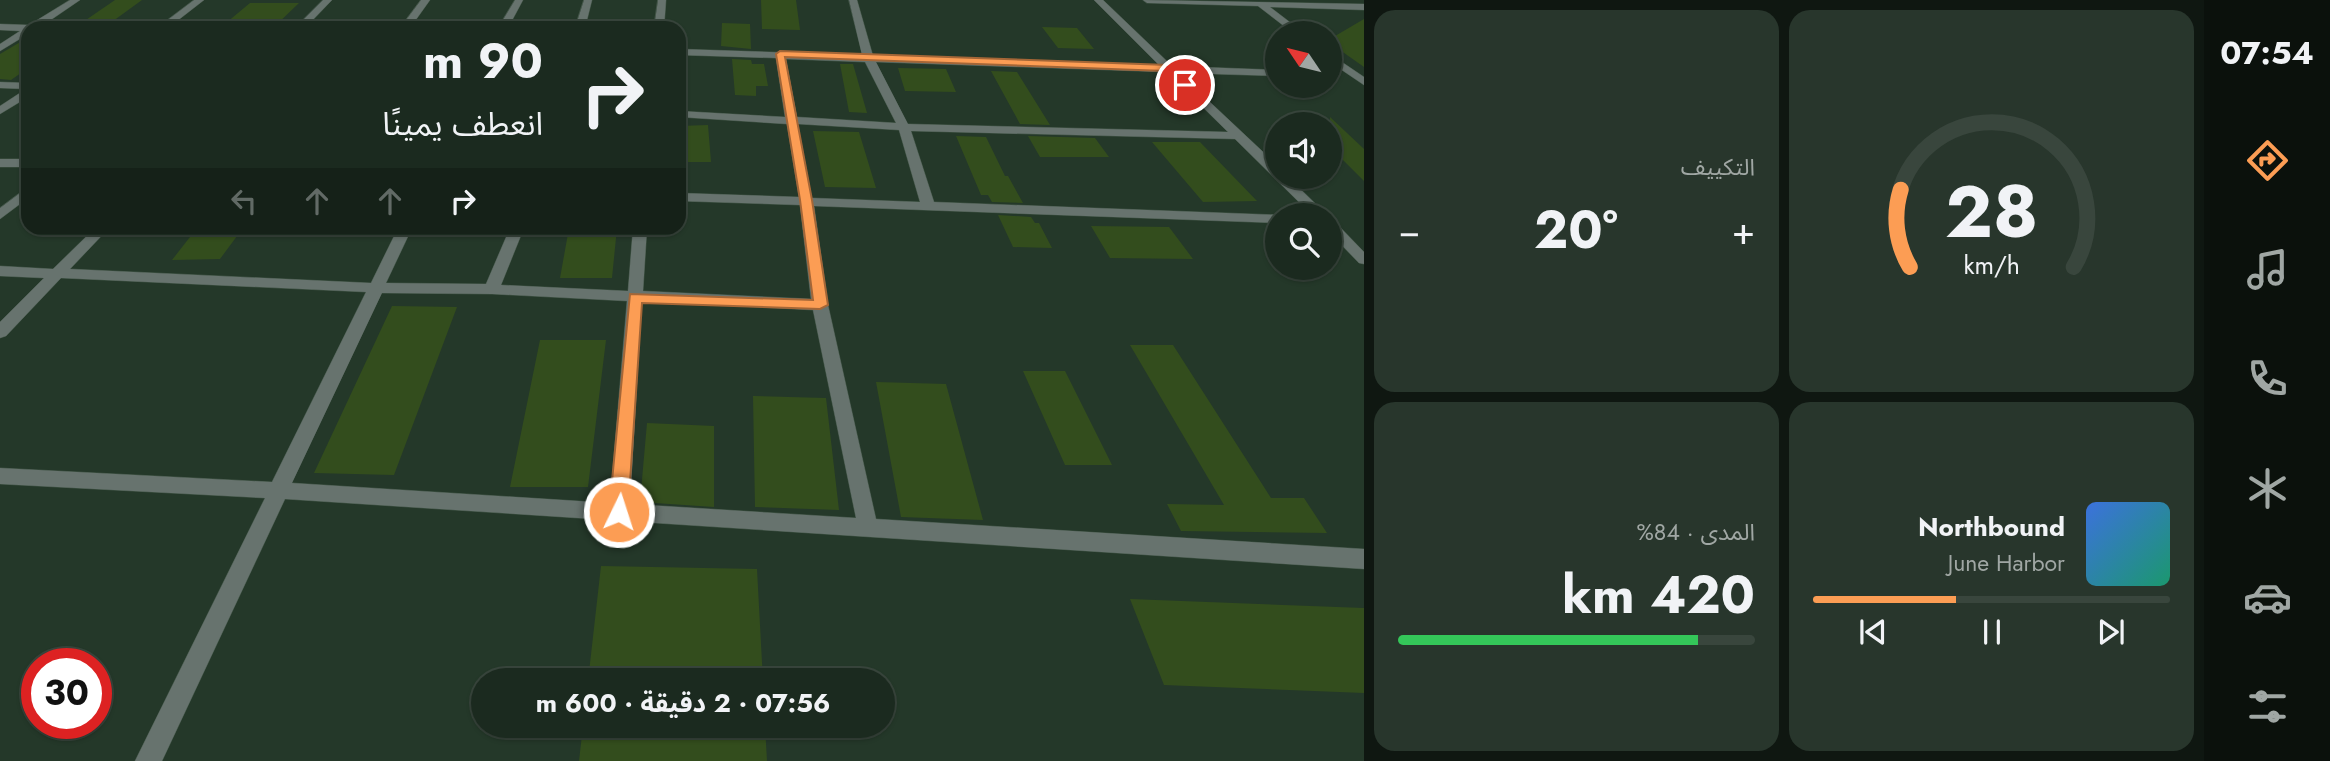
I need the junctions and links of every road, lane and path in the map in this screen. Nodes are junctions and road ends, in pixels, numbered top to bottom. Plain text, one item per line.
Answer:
1 (76, 0) edge
2 (200, 0) edge
3 (328, 0) edge
4 (426, 0) edge
5 (519, 0) edge
6 (588, 0) edge
7 (662, 0) edge
8 (853, 0) edge
9 (1098, 0) edge
10 (1147, 0) edge
11 (1180, 0) edge
12 (1252, 2) edge
13 (1364, 7) edge
14 (42, 21) edge
15 (172, 21) edge
16 (307, 21) edge
17 (410, 21) edge
18 (507, 21) edge
19 (582, 21) edge
20 (660, 21) edge
21 (1281, 21) edge
22 (0, 27) edge
23 (21, 28) edge
24 (21, 34) edge
25 (0, 48) edge
26 (686, 52) edge
27 (780, 54) junction
28 (868, 57) junction
29 (1342, 65) edge
30 (1168, 68) junction
31 (1265, 72) edge
32 (1342, 77) edge
33 (1362, 79) edge
34 (0, 85) edge
35 (21, 86) edge
36 (21, 97) edge
37 (0, 111) edge
38 (686, 114) edge
39 (792, 120) junction
40 (904, 127) junction
41 (1239, 136) junction
42 (1265, 161) edge
43 (0, 163) edge
44 (21, 163) edge
45 (1293, 189) edge
46 (21, 197) edge
47 (686, 197) edge
48 (806, 200) junction
49 (1308, 203) edge
50 (928, 205) junction
51 (0, 215) edge
52 (1265, 218) edge
53 (95, 235) edge
54 (402, 235) edge
55 (514, 235) edge
56 (640, 235) edge
57 (1342, 237) edge
58 (1364, 260) edge
59 (0, 271) edge
60 (57, 274) junction
61 (376, 288) junction
62 (492, 289) junction
63 (635, 298) junction
64 (820, 305) junction
65 (0, 332) edge
66 (0, 476) edge
67 (277, 490) junction
68 (619, 512) junction
69 (868, 527) junction
70 (1364, 559) edge
71 (148, 761) edge

1 - 14 street
2 - 15 street
3 - 16 street
4 - 17 street
5 - 18 street
6 - 19 street
7 - 20 street
8 - 28 street
9 - 30 street
10 - 11 street
11 - 12 street
12 - 13 street
12 - 21 street
22 - 23 street
24 - 25 street
26 - 27 street
27 - 28 street
27 - 39 street
28 - 30 street
28 - 40 street
29 - 33 street
30 - 31 street
30 - 41 street
32 - 33 street
34 - 35 street
36 - 37 street
38 - 39 street
39 - 40 street
39 - 48 street
40 - 41 street
40 - 50 street
41 - 42 street
43 - 44 street
45 - 49 street
46 - 51 street
47 - 48 street
48 - 50 street
48 - 64 street
50 - 52 street
53 - 60 street
54 - 61 street
55 - 62 street
56 - 63 street
57 - 58 street
59 - 60 street
60 - 61 street
60 - 65 street
61 - 62 street
61 - 67 street
62 - 63 street
63 - 64 street
63 - 68 street
64 - 69 street
66 - 67 street
67 - 68 street
67 - 71 street
68 - 69 street
69 - 70 street

